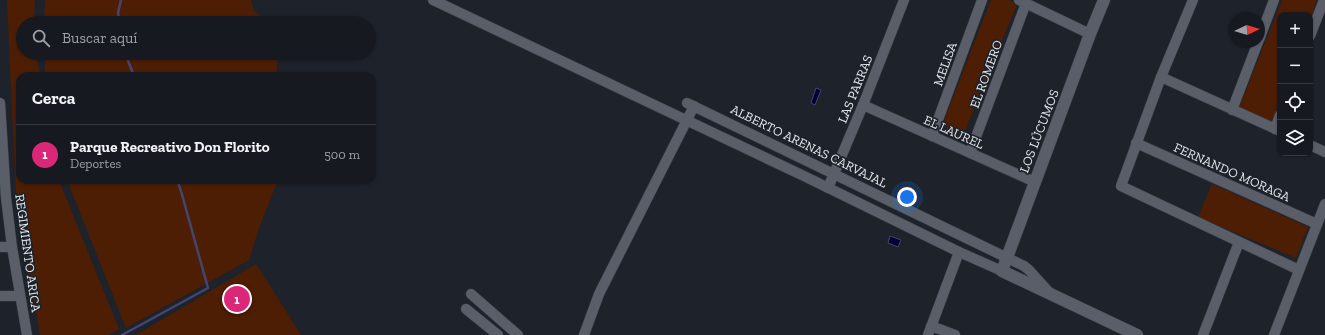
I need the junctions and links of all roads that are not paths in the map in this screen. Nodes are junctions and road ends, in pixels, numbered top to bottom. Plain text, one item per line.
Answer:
1 (433, 0) edge
2 (904, 0) edge
3 (982, 0) edge
4 (1104, 0) edge
5 (1193, 0) edge
6 (1274, 0) edge
7 (1324, 0) edge
8 (1023, 2) edge
9 (1265, 25) edge
10 (1313, 28) edge
11 (1090, 34) junction
12 (1256, 48) edge
13 (1162, 77) junction
14 (0, 103) edge
15 (863, 105) junction
16 (1232, 110) junction
17 (687, 121) junction
18 (1277, 130) edge
19 (932, 136) junction
20 (1136, 143) junction
21 (1313, 146) edge
22 (1, 147) edge
23 (1325, 152) edge
24 (970, 154) junction
25 (834, 174) junction
26 (1035, 182) junction
27 (828, 188) junction
28 (3, 198) edge
29 (1325, 204) edge
30 (1317, 224) junction
31 (1239, 242) junction
32 (0, 247) edge
33 (12, 247) junction
34 (959, 252) junction
35 (1007, 257) junction
36 (1300, 270) junction
37 (1002, 272) junction
38 (471, 294) dead end
39 (0, 296) edge
40 (20, 296) junction
41 (1053, 296) junction
42 (466, 309) dead end
43 (930, 330) edge
44 (27, 335) edge
45 (498, 335) edge
46 (518, 335) edge
47 (584, 335) edge
48 (956, 335) edge
49 (1138, 335) edge
50 (1203, 335) edge
51 (1274, 335) edge

1 - 17 street, ALBERTO ARENAS CARVAJAL
2 - 15 street, LAS PARRAS
3 - 19 street, MELISA
4 - 11 street, LOS LÚCUMOS
5 - 13 street
6 - 9 street
7 - 10 street
8 - 11 street
8 - 24 street, EL ROMERO
11 - 26 street, LOS LÚCUMOS
12 - 16 street
13 - 16 street
13 - 20 street
14 - 22 street, REGIMIENTO ARICA
15 - 19 street, EL LAUREL
15 - 25 street, LAS PARRAS
16 - 18 street
17 - 25 street, ALBERTO ARENAS CARVAJAL
17 - 27 street, ALBERTO ARENAS CARVAJAL
17 - 47 street
19 - 24 street, EL LAUREL
20 - 30 street, FERNANDO MORAGA
20 - 31 street
21 - 23 street
22 - 28 street, REGIMIENTO ARICA
24 - 26 street, EL LAUREL
25 - 27 street, LAS PARRAS
25 - 35 street, ALBERTO ARENAS CARVAJAL
26 - 35 street, LOS LÚCUMOS
27 - 34 street, ALBERTO ARENAS CARVAJAL
28 - 33 street, REGIMIENTO ARICA
29 - 30 street
30 - 36 street
31 - 36 street
31 - 50 street
32 - 33 street
33 - 40 street, REGIMIENTO ARICA
34 - 37 street, ALBERTO ARENAS CARVAJAL
34 - 43 street
35 - 37 street, LOS LÚCUMOS
35 - 41 street, ALBERTO ARENAS CARVAJAL
36 - 51 street
37 - 41 street, ALBERTO ARENAS CARVAJAL
38 - 46 street
39 - 40 street
40 - 44 street, REGIMIENTO ARICA
41 - 49 street, ALBERTO ARENAS CARVAJAL
42 - 45 street
43 - 48 street

